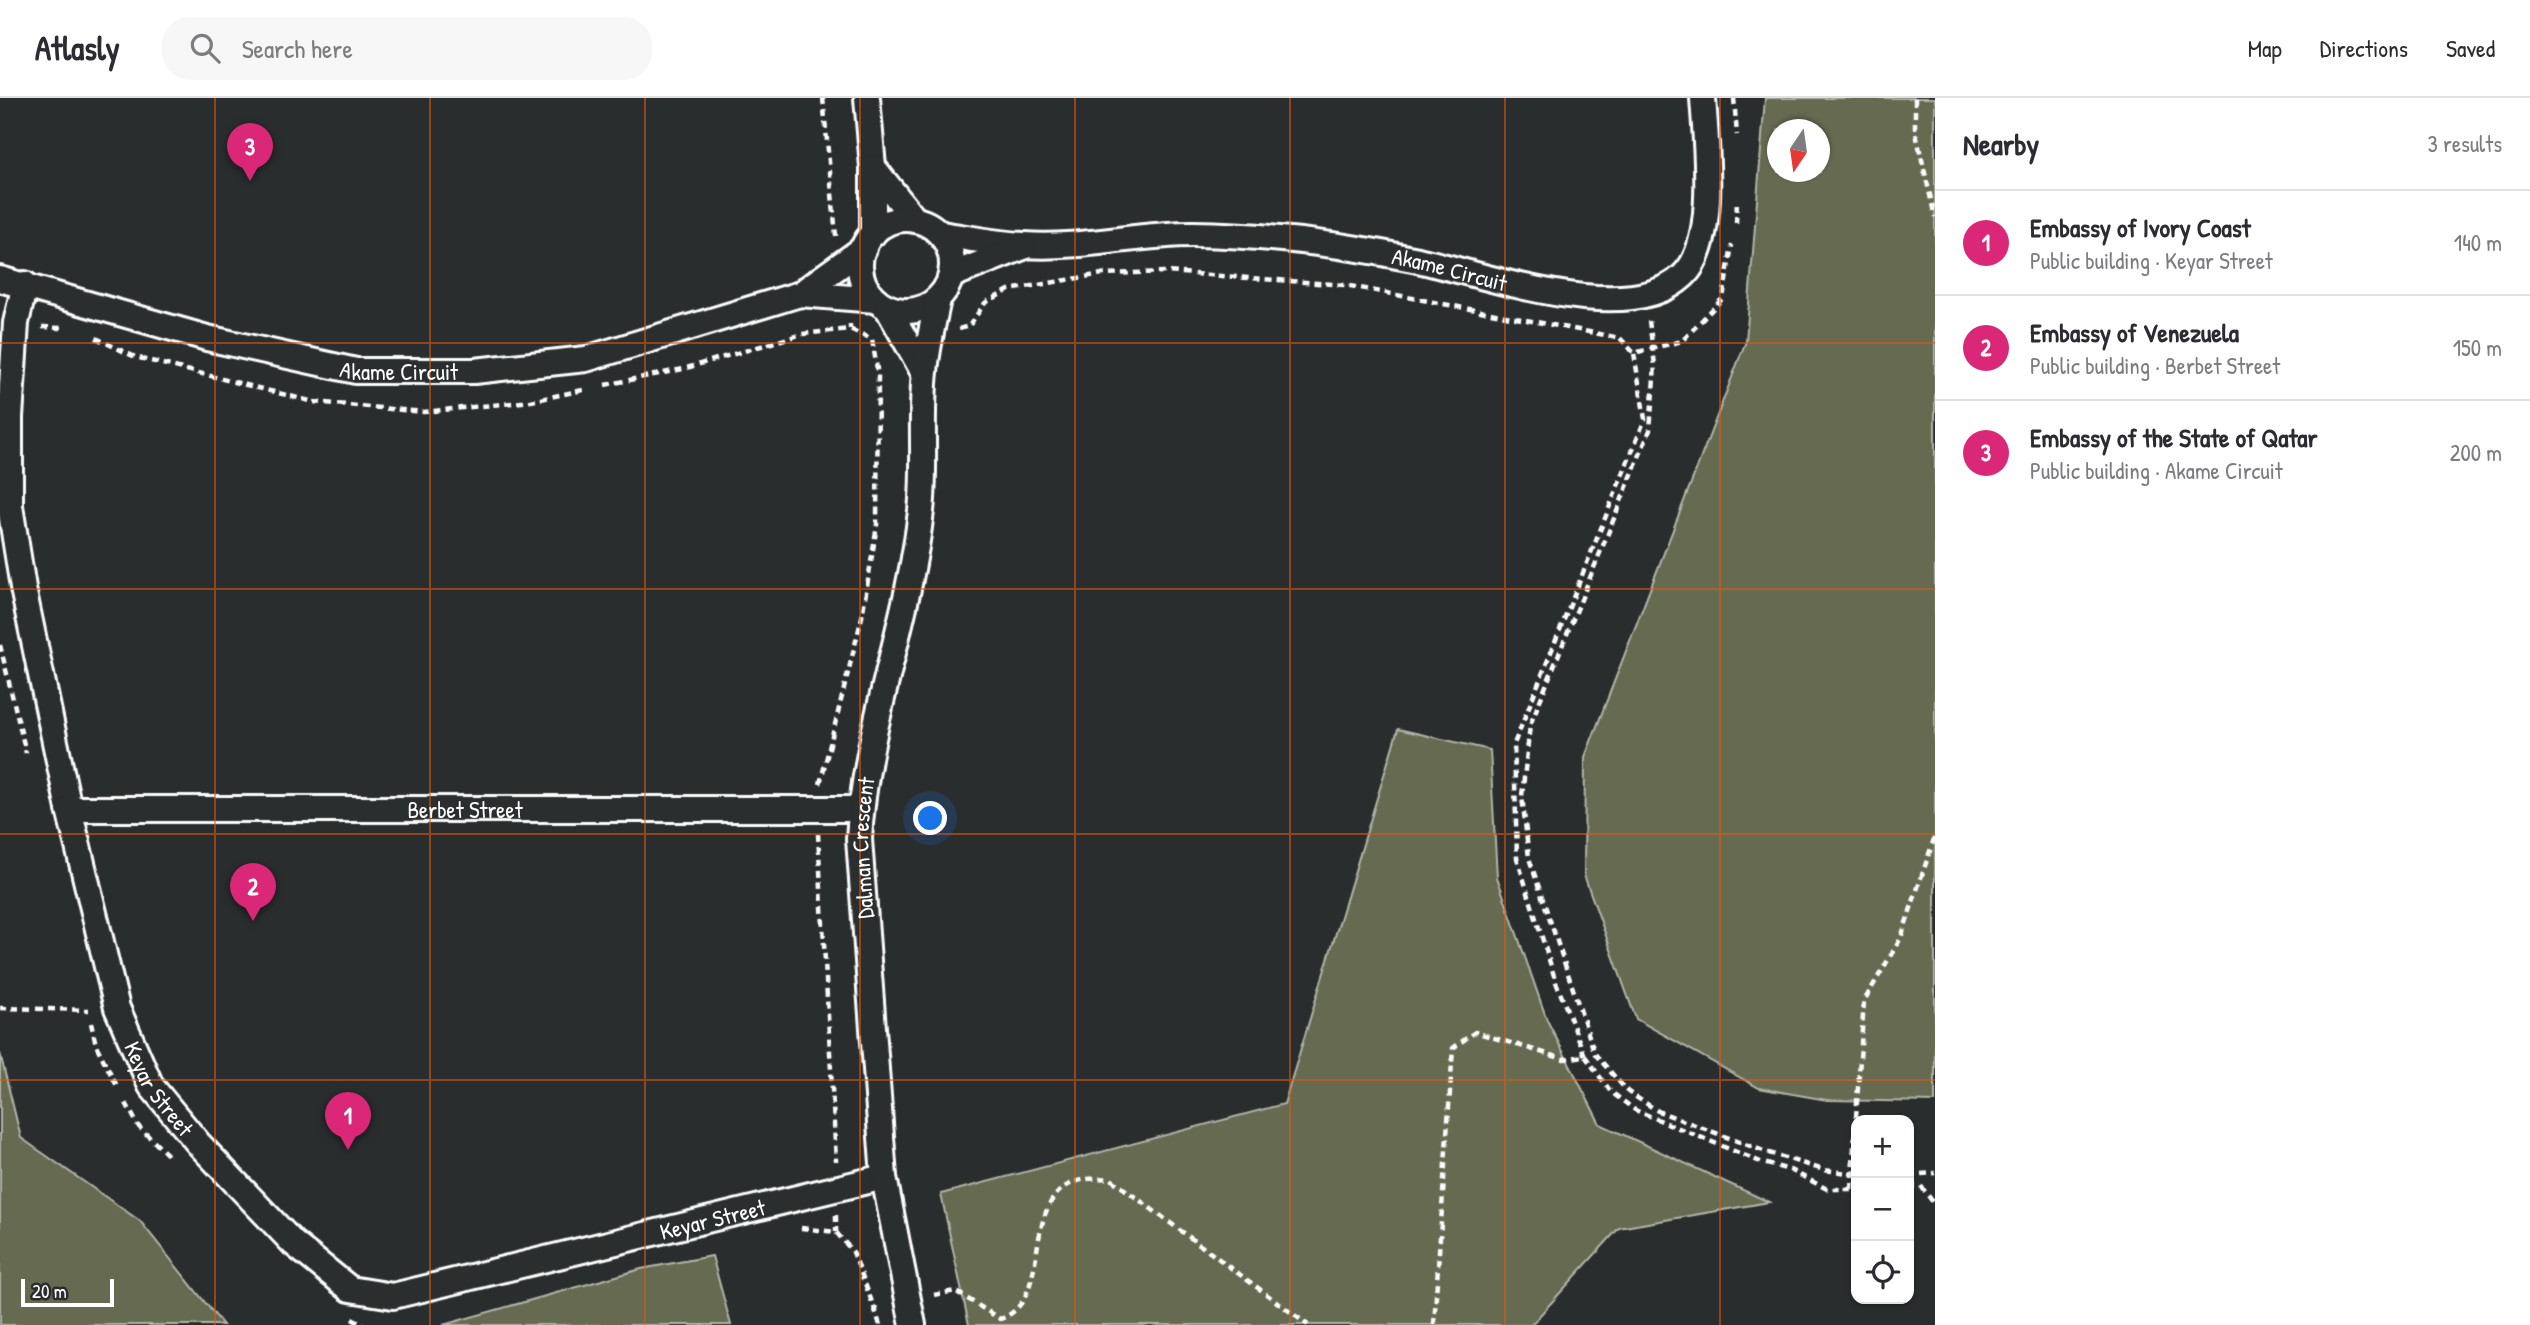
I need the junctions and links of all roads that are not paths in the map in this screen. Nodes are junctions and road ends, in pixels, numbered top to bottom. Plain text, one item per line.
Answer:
1 (867, 98) edge
2 (1703, 98) edge
3 (873, 167) junction
4 (915, 220) junction
5 (941, 234) junction
6 (868, 241) junction
7 (1026, 246) junction
8 (952, 275) junction
9 (0, 279) edge
10 (25, 284) junction
11 (800, 294) junction
12 (937, 299) junction
13 (881, 303) junction
14 (925, 373) junction
15 (69, 809) junction
16 (860, 810) junction
17 (884, 1177) junction
18 (910, 1314) edge

1 - 3 street
2 - 7 street, Akame Circuit
3 - 4 street
3 - 6 street
4 - 5 street
4 - 6 street
5 - 7 street, Akame Circuit
5 - 8 street
6 - 11 street, Akame Circuit
6 - 13 street
7 - 8 street, Akame Circuit
8 - 12 street
9 - 10 street, Akame Circuit
10 - 11 street, Akame Circuit
10 - 15 street, Keyar Street
11 - 13 street, Akame Circuit
12 - 13 street
12 - 14 street, Dalman Crescent
13 - 14 street
14 - 16 street, Dalman Crescent
15 - 16 street, Berbet Street
15 - 17 street, Keyar Street
16 - 17 street, Dalman Crescent
17 - 18 street, Dalman Crescent

